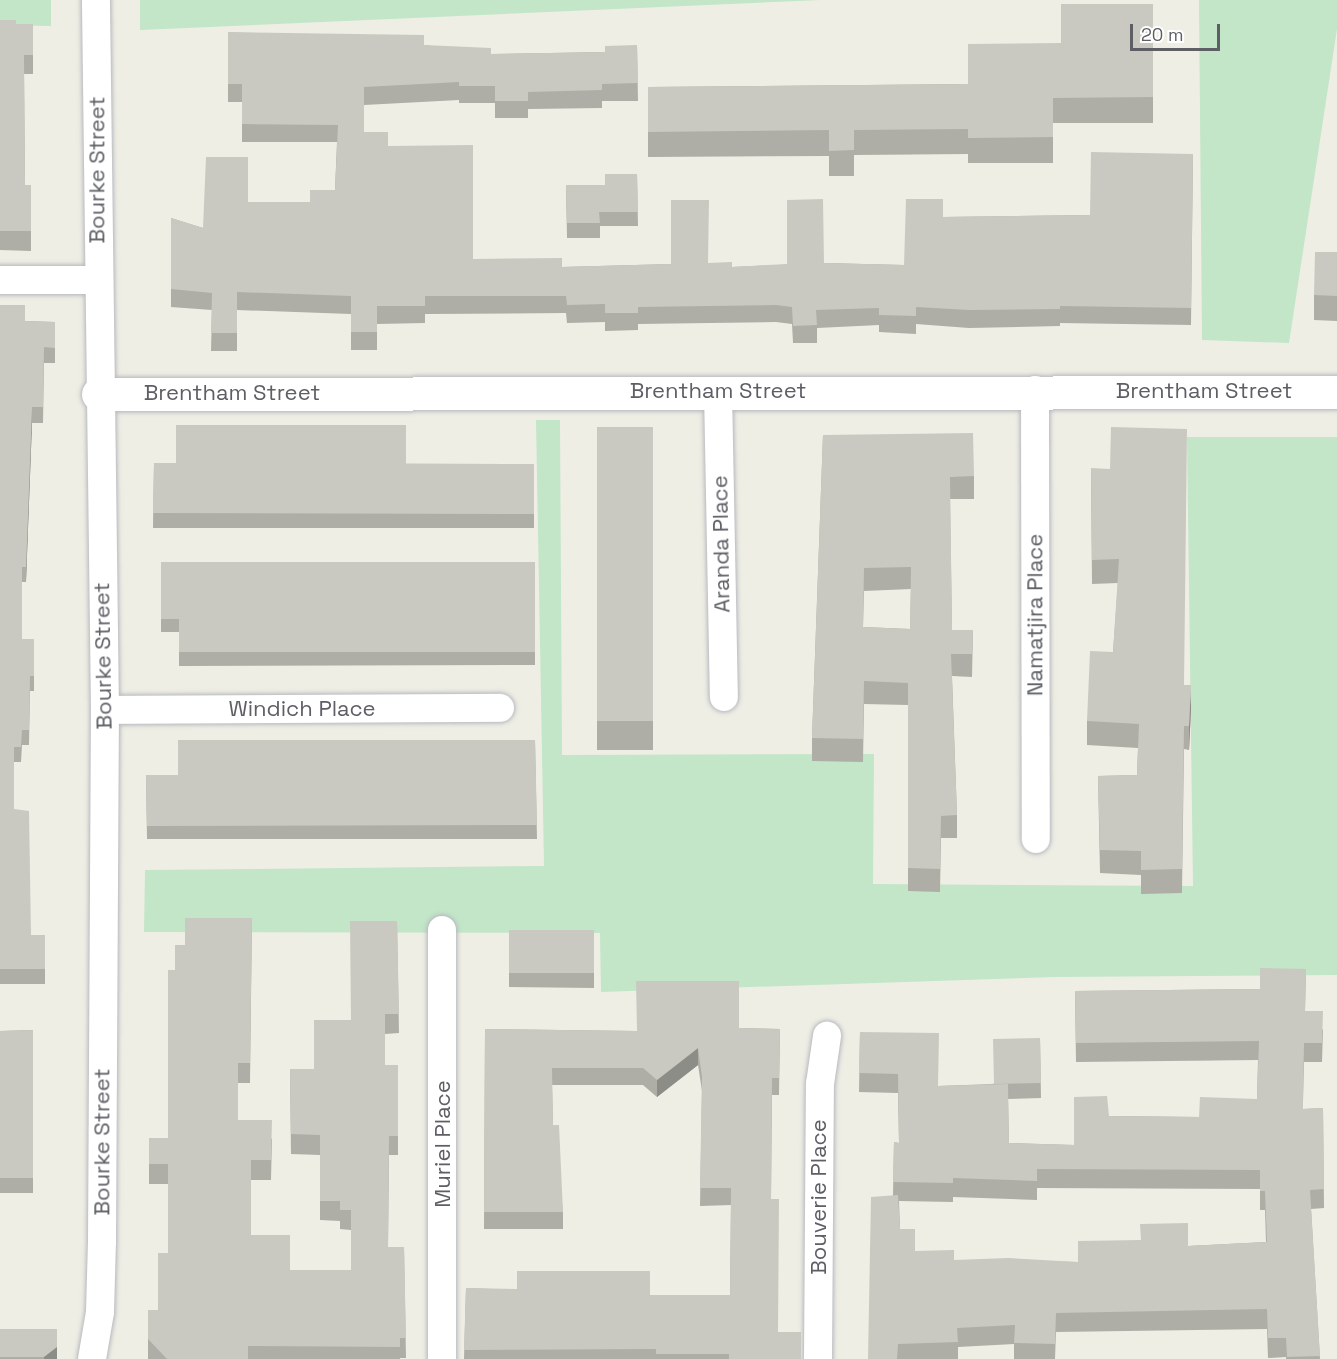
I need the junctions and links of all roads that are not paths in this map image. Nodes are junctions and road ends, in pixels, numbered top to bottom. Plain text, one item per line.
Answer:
1 (96, 0) edge
2 (0, 280) edge
3 (97, 280) junction
4 (1035, 390) junction
5 (718, 392) junction
6 (1337, 392) edge
7 (98, 394) junction
8 (724, 697) dead end
9 (500, 708) dead end
10 (105, 710) junction
11 (1035, 839) dead end
12 (442, 930) dead end
13 (827, 1035) dead end
14 (100, 1312) junction
15 (92, 1359) edge
16 (112, 1359) edge
17 (442, 1359) edge
18 (818, 1359) edge

1 - 3 street, Bourke Street
2 - 3 street
3 - 7 street, Bourke Street
4 - 5 street, Brentham Street
4 - 6 street, Brentham Street
4 - 11 street, Namatjira Place
5 - 7 street, Brentham Street
5 - 8 street, Aranda Place
7 - 10 street, Bourke Street
9 - 10 street, Windich Place
10 - 14 street, Bourke Street
12 - 17 street, Muriel Place
13 - 18 street, Bouverie Place
14 - 15 street, Bourke Street
14 - 16 street, Bourke Street

